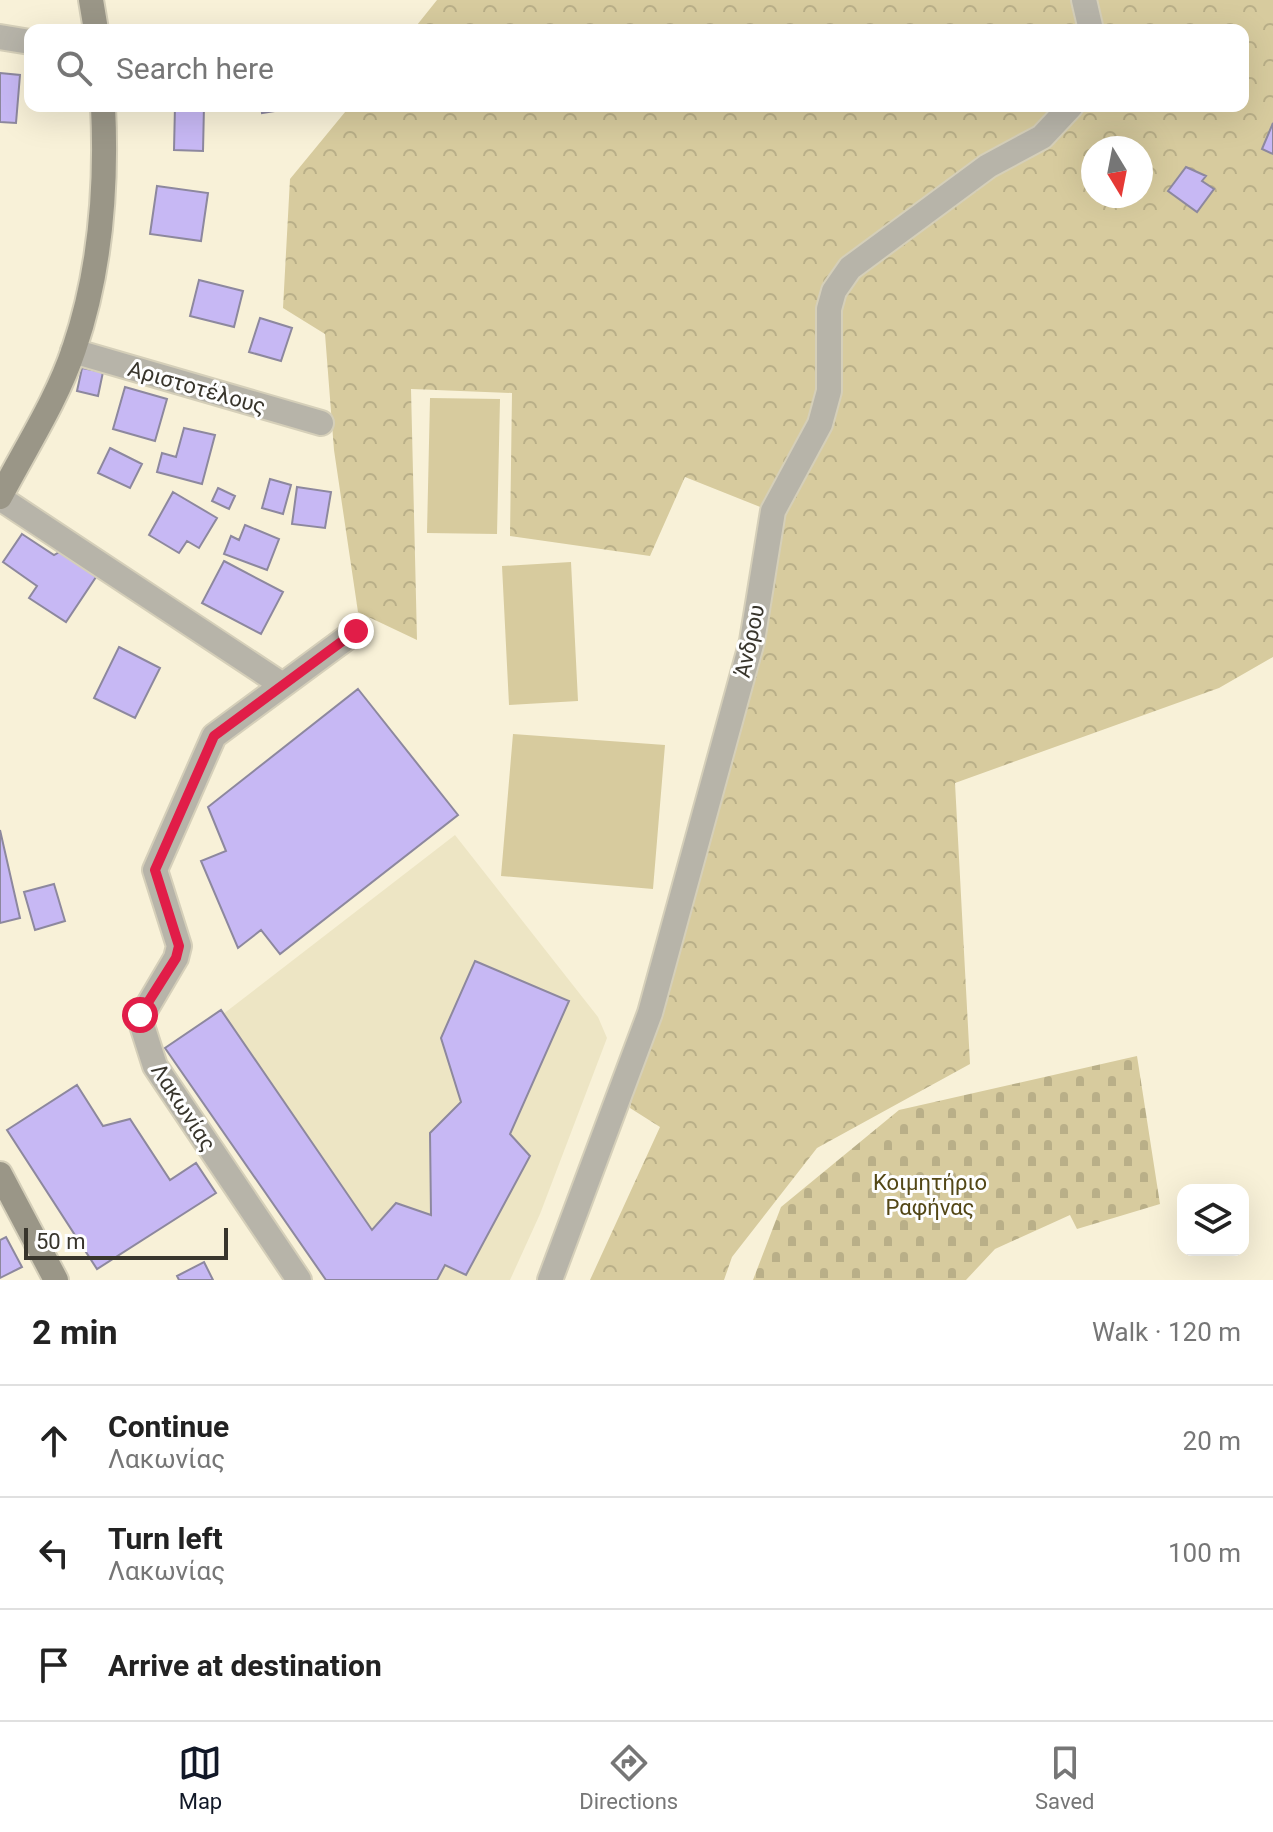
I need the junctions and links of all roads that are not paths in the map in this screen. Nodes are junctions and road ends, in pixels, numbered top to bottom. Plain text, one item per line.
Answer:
1 (91, 0) edge
2 (1084, 0) edge
3 (95, 24) edge
4 (1090, 24) edge
5 (0, 37) edge
6 (24, 41) edge
7 (103, 112) edge
8 (1065, 112) edge
9 (73, 351) junction
10 (321, 423) dead end
11 (0, 498) edge
12 (356, 631) dead end
13 (281, 684) junction
14 (0, 1174) edge
15 (56, 1280) edge
16 (299, 1280) edge
17 (550, 1280) edge

1 - 3 street
2 - 4 street
5 - 6 street
7 - 9 street
8 - 17 street, Άνδρου
9 - 10 street, Αριστοτέλους
9 - 11 street
11 - 13 street
12 - 13 street, Λακωνίας
13 - 16 street, Λακωνίας
14 - 15 street

